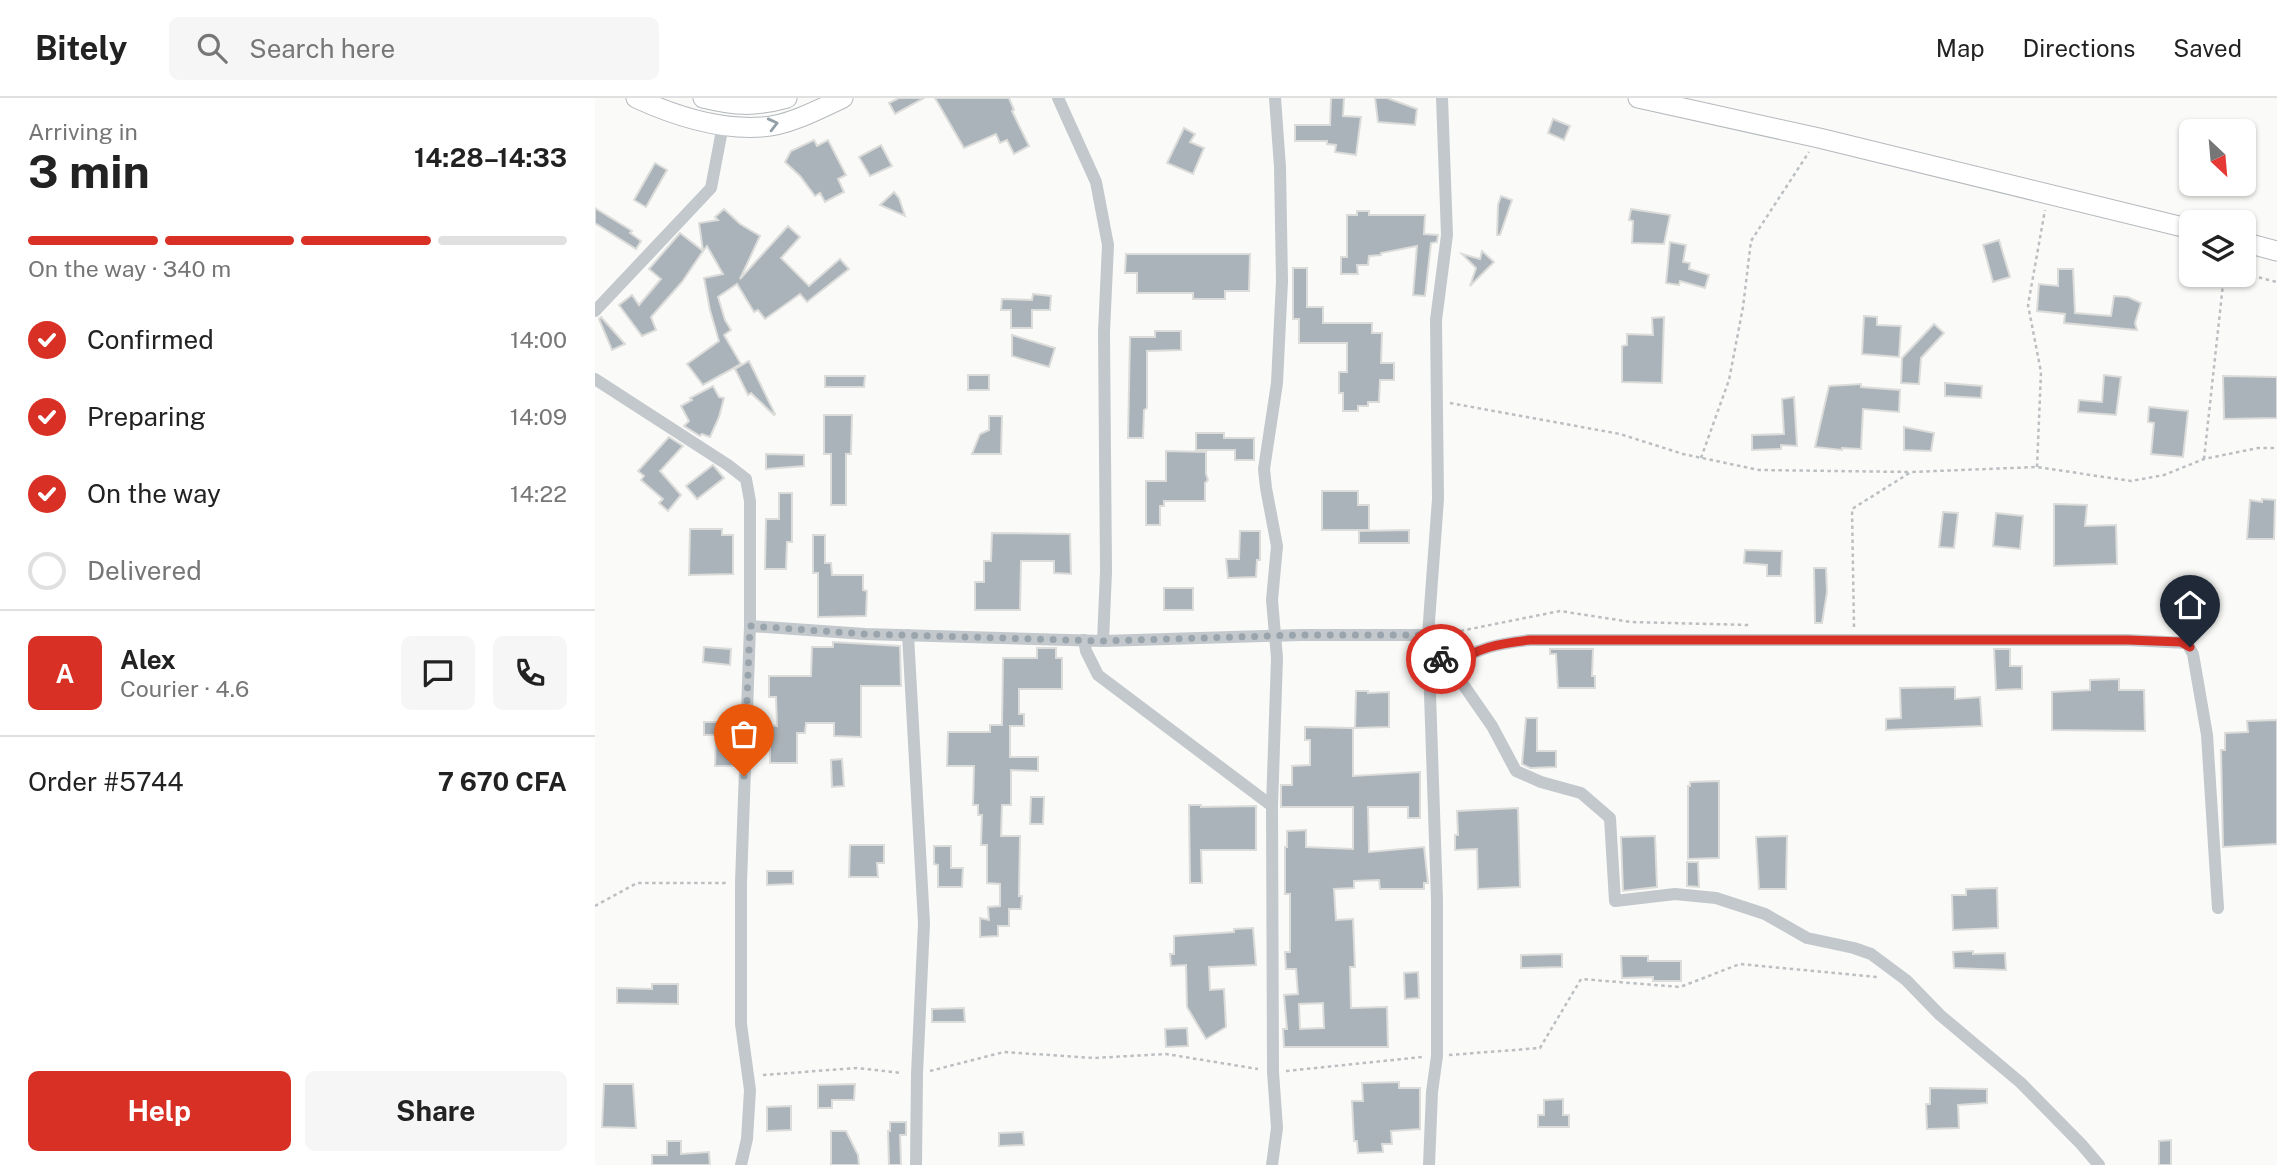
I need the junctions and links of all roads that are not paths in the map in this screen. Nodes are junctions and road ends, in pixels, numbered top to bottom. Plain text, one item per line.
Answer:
1 (636, 98) edge
2 (703, 98) edge
3 (787, 98) edge
4 (843, 98) edge
5 (1058, 98) edge
6 (1275, 98) edge
7 (1442, 98) edge
8 (1637, 98) edge
9 (723, 125) junction
10 (2179, 226) edge
11 (2256, 245) edge
12 (2277, 251) edge
13 (595, 311) edge
14 (595, 379) edge
15 (750, 626) junction
16 (908, 635) junction
17 (1428, 635) junction
18 (1275, 637) junction
19 (1084, 640) junction
20 (1103, 641) junction
21 (1429, 650) junction
22 (1451, 667) junction
23 (1272, 806) junction
24 (2218, 908) dead end
25 (741, 1165) edge
26 (916, 1165) edge
27 (1272, 1165) edge
28 (1429, 1165) edge
29 (2099, 1165) edge

1 - 9 highway
2 - 3 highway
9 -> 4 highway
5 - 20 street
6 - 18 street
7 - 17 street
8 - 10 highway
9 - 13 street
11 - 12 highway
14 - 15 street
15 - 16 street
15 - 25 street
16 - 19 street
16 - 26 street
17 - 18 street
17 - 21 street
18 - 20 street
18 - 23 street
19 - 20 street
19 - 23 street
21 - 22 street
21 - 28 street
22 - 24 street
22 - 29 street
23 - 27 street

